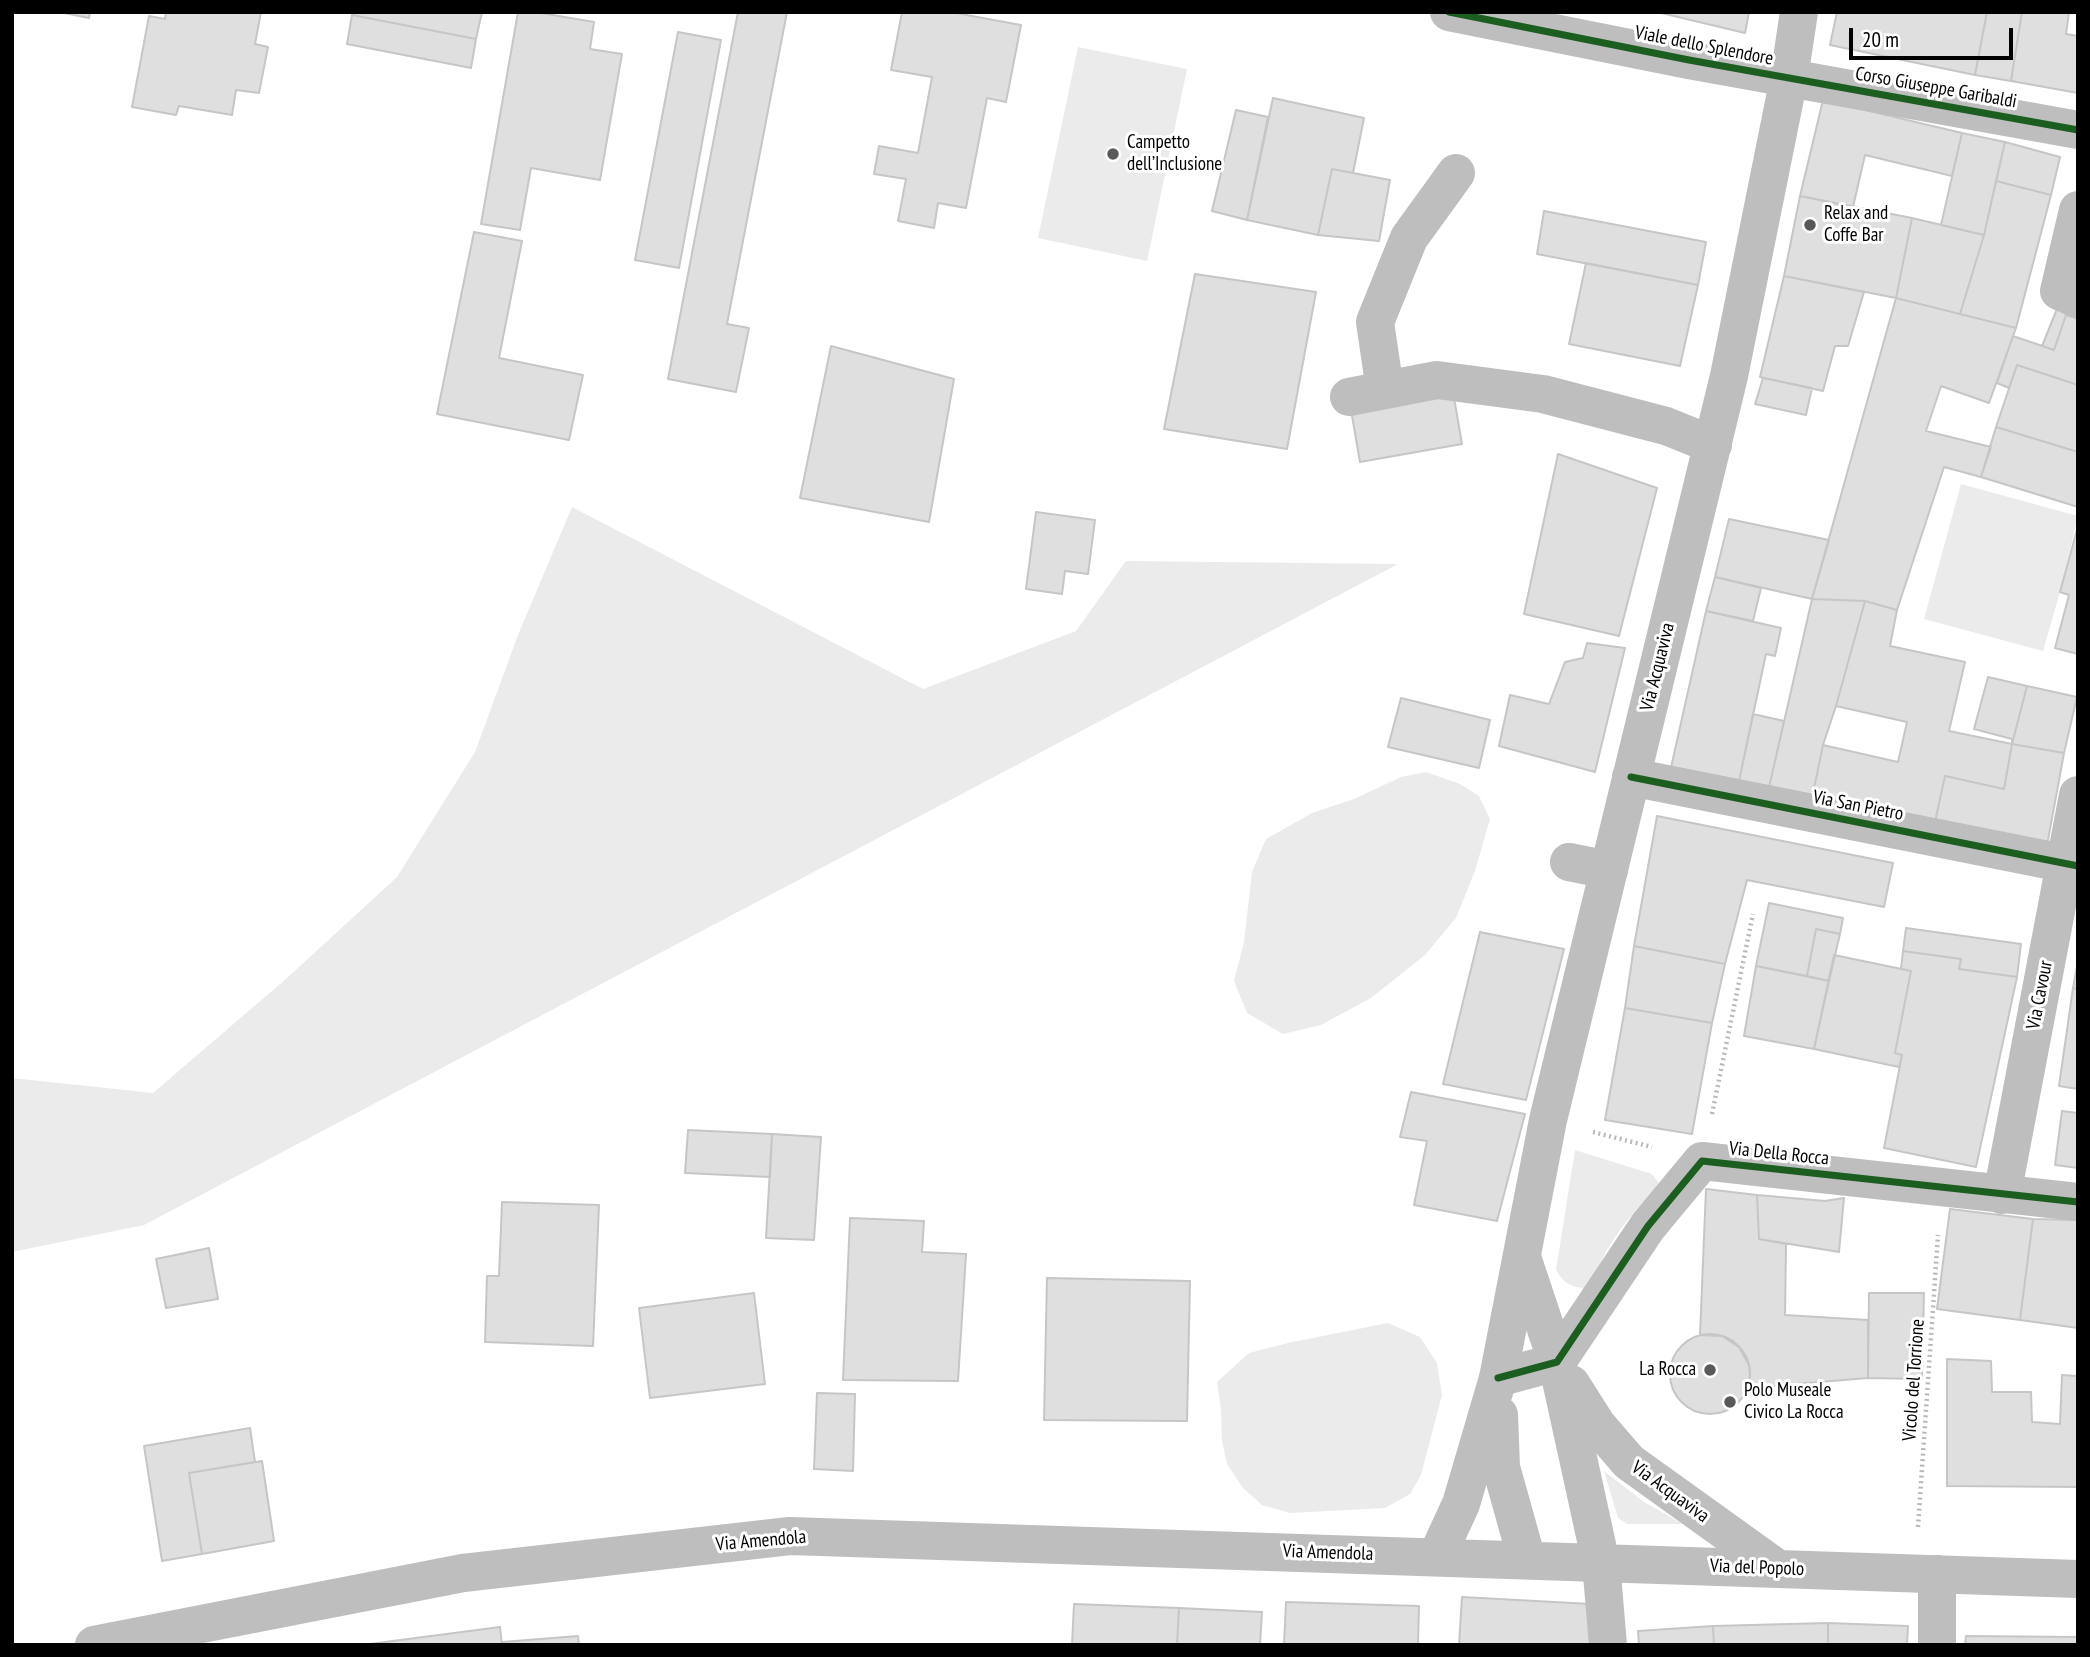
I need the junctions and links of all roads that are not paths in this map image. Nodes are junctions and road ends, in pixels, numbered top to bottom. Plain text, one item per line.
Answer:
1 (1449, 12) edge
2 (1799, 12) edge
3 (1789, 78) junction
4 (2078, 130) edge
5 (1456, 173) dead end
6 (2078, 210) edge
7 (2078, 299) edge
8 (1713, 445) junction
9 (1631, 777) junction
10 (2078, 795) edge
11 (1569, 862) dead end
12 (2071, 864) edge
13 (1609, 870) junction
14 (2002, 1195) junction
15 (2078, 1202) edge
16 (1521, 1255) junction
17 (1557, 1362) junction
18 (1498, 1378) junction
19 (1437, 1556) junction
20 (1527, 1560) junction
21 (1601, 1563) junction
22 (1778, 1569) junction
23 (1926, 1574) junction
24 (2078, 1579) edge
25 (94, 1645) edge
26 (1608, 1645) edge
27 (1937, 1645) edge

1 - 3 main road, Viale dello Splendore
2 - 3 main road, Via Acquaviva
3 - 4 main road, Corso Giuseppe Garibaldi
3 - 8 main road, Via Acquaviva
5 - 8 main road
6 - 7 main road
8 - 9 main road, Via Acquaviva
9 - 12 main road, Via San Pietro
9 - 13 main road, Via Acquaviva
10 - 12 main road, Via Cavour
11 - 13 main road
12 - 14 main road, Via Cavour
13 - 16 main road, Via Acquaviva
14 - 15 main road, Via Della Rocca
14 - 17 main road, Via Della Rocca
16 - 17 main road, Via Acquaviva
16 - 18 main road, Via Acquaviva
17 - 18 main road
17 - 21 main road, Via Acquaviva
17 - 22 main road, Via Acquaviva
18 - 19 main road, Via Acquaviva
18 - 20 main road, Via Acquaviva
19 - 20 main road, Via del Popolo
19 - 25 main road, Via Amendola
20 - 21 main road, Via del Popolo
21 - 22 main road, Via del Popolo
21 - 26 main road, Via Acquaviva
22 - 23 main road, Via del Popolo
23 - 24 main road, Via del Popolo
23 - 27 main road

